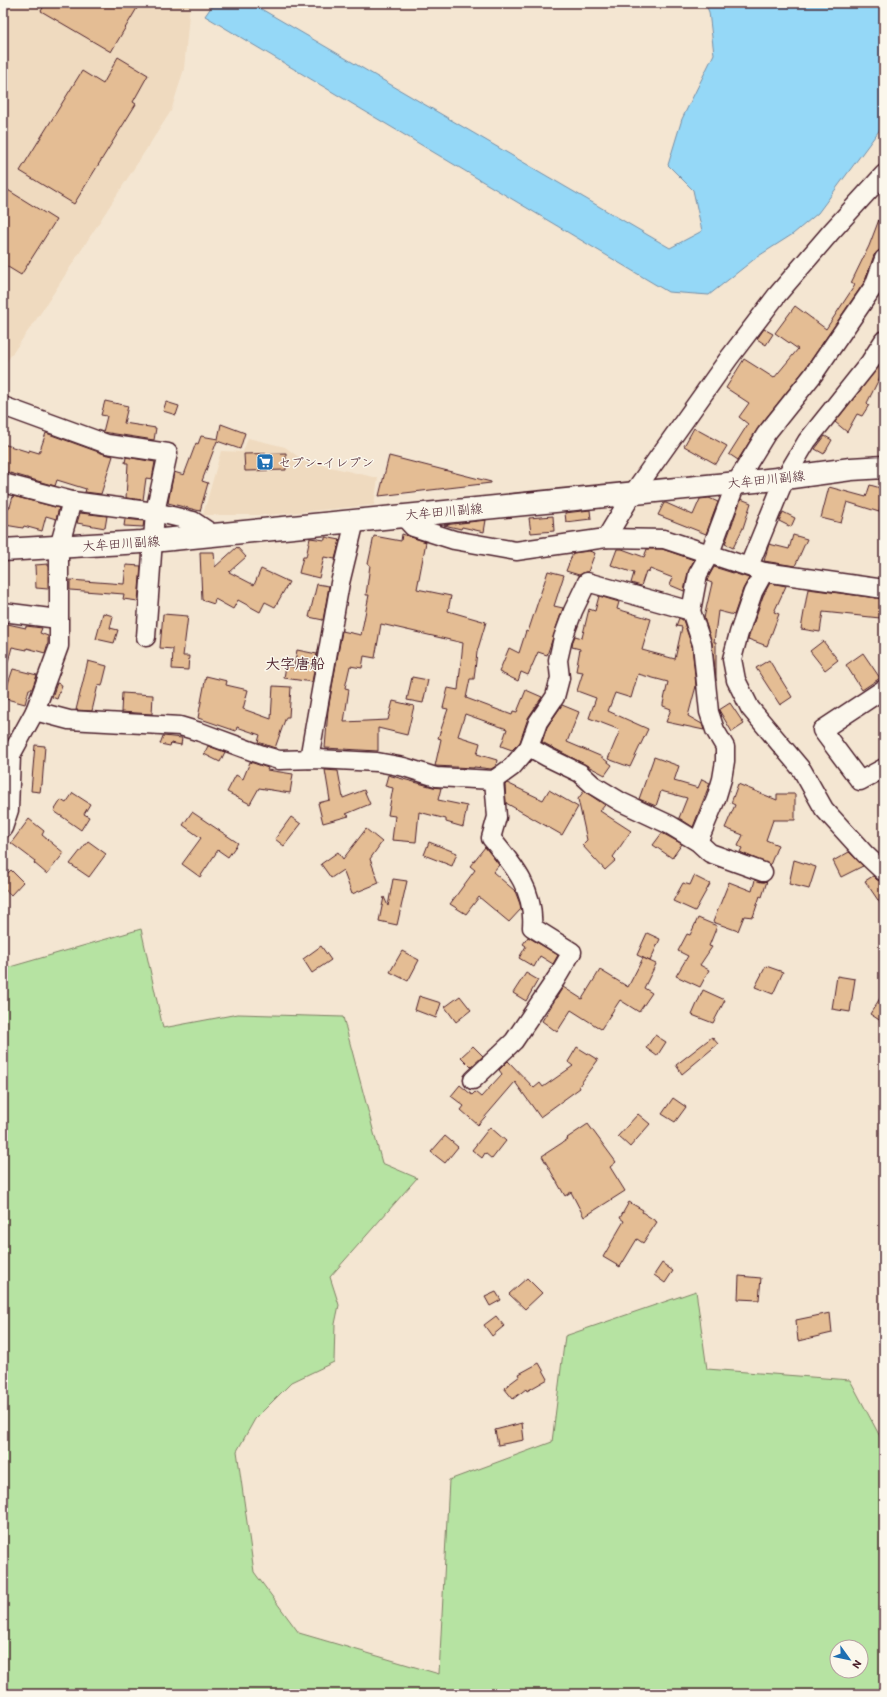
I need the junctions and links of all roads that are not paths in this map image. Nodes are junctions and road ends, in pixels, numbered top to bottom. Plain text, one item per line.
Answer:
1 (884, 174) edge
2 (884, 259) edge
3 (884, 340) edge
4 (3, 406) edge
5 (884, 467) edge
6 (781, 478) junction
7 (740, 482) junction
8 (3, 484) edge
9 (633, 493) junction
10 (72, 501) junction
11 (155, 512) junction
12 (402, 515) junction
13 (355, 521) junction
14 (214, 535) junction
15 (606, 538) junction
16 (153, 541) junction
17 (59, 547) junction
18 (3, 550) edge
19 (710, 553) junction
20 (756, 569) junction
21 (884, 588) edge
22 (691, 611) junction
23 (3, 612) edge
24 (58, 619) junction
25 (146, 637) dead end
26 (884, 690) edge
27 (35, 711) junction
28 (529, 747) junction
29 (309, 760) junction
30 (884, 768) edge
31 (494, 780) junction
32 (3, 828) edge
33 (698, 842) junction
34 (763, 872) dead end
35 (884, 872) edge
36 (472, 1080) dead end

1 - 9 street
2 - 7 street
3 - 6 street
4 - 11 street
5 - 6 main road, 大牟田川副線
6 - 7 main road, 大牟田川副線
6 - 20 street
7 - 9 main road, 大牟田川副線
7 - 19 street
8 - 10 street
9 - 12 main road, 大牟田川副線
9 - 15 street
10 - 11 street
10 - 17 street
11 - 14 street
11 - 16 street
12 - 13 main road, 大牟田川副線
12 - 15 street
13 - 14 main road, 大牟田川副線
13 - 29 street
14 - 16 main road, 大牟田川副線
15 - 19 street
16 - 17 main road, 大牟田川副線
16 - 25 street
17 - 18 main road, 大牟田川副線
17 - 24 street
19 - 20 street
19 - 22 street
20 - 21 street
20 - 35 street
22 - 28 street
22 - 33 street
23 - 24 street
24 - 27 street
26 - 30 street
27 - 29 street
27 - 32 street
28 - 31 street
28 - 33 street
29 - 31 street
31 - 36 street
33 - 34 street

